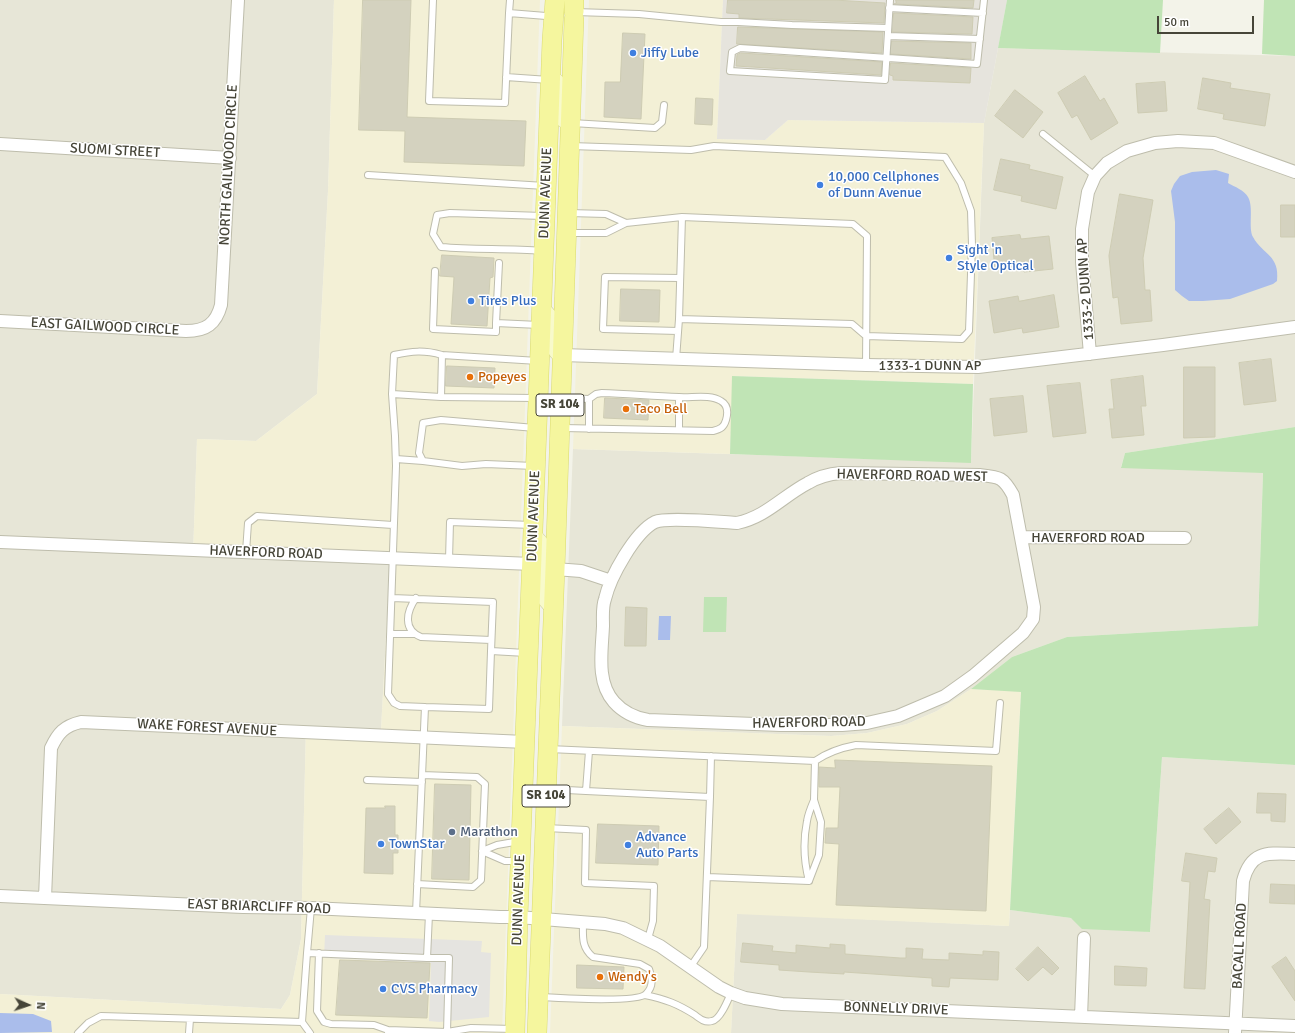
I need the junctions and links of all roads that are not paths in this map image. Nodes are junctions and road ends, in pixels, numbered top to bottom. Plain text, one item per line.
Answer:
1 (238, 0) edge
2 (433, 0) edge
3 (510, 0) edge
4 (890, 0) edge
5 (984, 0) edge
6 (549, 5) edge
7 (890, 8) junction
8 (574, 10) edge
9 (509, 13) junction
10 (983, 13) junction
11 (888, 28) junction
12 (888, 36) junction
13 (980, 39) junction
14 (886, 57) junction
15 (506, 77) junction
16 (550, 80) junction
17 (664, 105) dead end
18 (570, 134) junction
19 (1043, 134) dead end
20 (0, 144) edge
21 (230, 158) junction
22 (1295, 172) edge
23 (368, 175) dead end
24 (1095, 176) junction
25 (546, 186) junction
26 (567, 213) junction
27 (545, 216) junction
28 (682, 217) junction
29 (626, 223) junction
30 (566, 233) junction
31 (544, 251) junction
32 (499, 263) dead end
33 (435, 271) dead end
34 (680, 278) junction
35 (541, 317) junction
36 (679, 319) junction
37 (0, 321) edge
38 (496, 323) junction
39 (209, 326) joint
40 (1295, 327) edge
41 (678, 331) junction
42 (866, 336) junction
43 (1090, 354) junction
44 (442, 355) junction
45 (562, 355) junction
46 (676, 359) junction
47 (540, 361) junction
48 (866, 365) junction
49 (392, 394) junction
50 (441, 397) junction
51 (679, 397) junction
52 (538, 398) junction
53 (560, 398) junction
54 (589, 399) junction
55 (559, 427) junction
56 (537, 428) junction
57 (589, 429) junction
58 (679, 430) junction
59 (396, 459) junction
60 (423, 461) junction
61 (536, 466) junction
62 (393, 524) junction
63 (533, 530) junction
64 (1021, 537) junction
65 (1185, 538) dead end
66 (0, 542) edge
67 (246, 552) junction
68 (393, 558) junction
69 (449, 560) junction
70 (532, 564) junction
71 (555, 569) junction
72 (611, 580) junction
73 (392, 598) junction
74 (416, 598) junction
75 (553, 607) junction
76 (391, 634) junction
77 (415, 634) junction
78 (491, 640) junction
79 (491, 651) junction
80 (528, 653) junction
81 (1000, 703) dead end
82 (425, 707) junction
83 (424, 738) junction
84 (525, 742) junction
85 (548, 749) junction
86 (589, 751) junction
87 (711, 756) junction
88 (815, 761) junction
89 (422, 779) junction
90 (367, 780) dead end
91 (546, 789) junction
92 (586, 791) junction
93 (710, 796) junction
94 (814, 800) junction
95 (545, 828) junction
96 (521, 841) junction
97 (482, 851) junction
98 (1295, 854) edge
99 (521, 861) junction
100 (707, 878) junction
101 (809, 881) junction
102 (417, 884) junction
103 (0, 896) edge
104 (45, 898) junction
105 (312, 908) junction
106 (416, 913) junction
107 (429, 914) junction
108 (518, 916) junction
109 (542, 919) junction
110 (584, 922) junction
111 (1084, 938) dead end
112 (648, 939) junction
113 (307, 953) junction
114 (319, 954) junction
115 (427, 958) junction
116 (691, 966) junction
117 (731, 993) junction
118 (645, 995) junction
119 (538, 997) junction
120 (1081, 1017) junction
121 (190, 1019) junction
122 (302, 1022) junction
123 (1295, 1026) edge
124 (1236, 1028) edge
125 (515, 1031) edge
126 (388, 1032) edge
127 (446, 1032) junction
128 (78, 1033) edge
129 (189, 1033) edge
130 (310, 1033) edge
131 (537, 1033) edge

1 - 21 street, NORTH GAILWOOD CIRCLE
2 - 15 lane
3 - 9 lane
4 - 7 lane
5 - 10 lane
6 - 9 lane
6 - 16 main road, DUNN AVENUE / SR 104
7 - 10 lane
7 - 11 lane
8 - 11 lane
8 - 18 main road, DUNN AVENUE / SR 104
9 - 15 lane
10 - 13 lane
11 - 12 lane
12 - 13 lane
12 - 14 lane
13 - 14 lane
14 - 14 lane
15 - 16 lane
16 - 18 main road
16 - 25 main road, DUNN AVENUE / SR 104
17 - 18 lane
18 - 26 main road, DUNN AVENUE / SR 104
18 - 42 lane
19 - 24 lane
20 - 21 street, SUOMI STREET
21 - 39 street, NORTH GAILWOOD CIRCLE
22 - 24 street, 1333-2 DUNN AP
23 - 25 lane
24 - 43 street, 1333-2 DUNN AP
25 - 27 main road, DUNN AVENUE / SR 104
26 - 29 lane
26 - 30 main road, DUNN AVENUE / SR 104
27 - 31 main road, DUNN AVENUE / SR 104
27 - 31 lane
28 - 29 lane
28 - 34 lane
28 - 42 lane
29 - 30 lane
30 - 45 main road, DUNN AVENUE / SR 104
31 - 35 main road, DUNN AVENUE / SR 104
32 - 38 lane
33 - 38 lane
34 - 36 lane
34 - 41 lane
35 - 38 lane
35 - 45 main road
35 - 47 main road, DUNN AVENUE / SR 104
36 - 41 lane
36 - 42 lane
37 - 39 street, EAST GAILWOOD CIRCLE
40 - 43 street, 1333-1 DUNN AP
41 - 46 lane
42 - 48 lane
43 - 48 street, 1333-1 DUNN AP
44 - 47 lane
44 - 49 lane
44 - 50 lane
45 - 46 street, 1333-1 DUNN AP
45 - 53 main road, DUNN AVENUE / SR 104
46 - 48 street, 1333-1 DUNN AP
47 - 52 main road, DUNN AVENUE / SR 104
49 - 50 lane
49 - 59 lane
50 - 52 lane
51 - 54 lane
51 - 58 lane
51 - 58 lane
52 - 56 main road, DUNN AVENUE / SR 104
53 - 54 lane
53 - 55 main road, DUNN AVENUE / SR 104
54 - 57 lane
55 - 57 lane
55 - 71 main road, DUNN AVENUE / SR 104
56 - 60 lane
56 - 61 main road, DUNN AVENUE / SR 104
57 - 58 lane
59 - 60 lane
59 - 62 lane
60 - 61 lane
61 - 63 main road, DUNN AVENUE / SR 104
62 - 67 lane
62 - 68 lane
63 - 69 lane
63 - 70 main road, DUNN AVENUE / SR 104
63 - 71 main road
64 - 65 street, HAVERFORD ROAD
64 - 72 street, HAVERFORD ROAD WEST
64 - 72 street, HAVERFORD ROAD
66 - 67 street, HAVERFORD ROAD
67 - 68 street, HAVERFORD ROAD
68 - 69 street, HAVERFORD ROAD
68 - 73 lane
69 - 70 street, HAVERFORD ROAD
70 - 75 main road
70 - 80 main road, DUNN AVENUE / SR 104
71 - 72 street
71 - 75 main road, DUNN AVENUE / SR 104
73 - 74 lane
73 - 76 lane
74 - 77 lane
74 - 78 lane
75 - 85 main road, DUNN AVENUE / SR 104
76 - 77 lane
76 - 82 lane
77 - 78 lane
78 - 79 lane
79 - 80 lane
79 - 82 lane
80 - 84 main road, DUNN AVENUE / SR 104
81 - 88 lane
82 - 83 lane
83 - 84 street, WAKE FOREST AVENUE
83 - 89 lane
83 - 104 street, WAKE FOREST AVENUE
84 - 96 main road, DUNN AVENUE / SR 104
85 - 86 lane
85 - 91 main road, DUNN AVENUE / SR 104
86 - 87 lane
86 - 92 lane
87 - 88 lane
87 - 93 lane
88 - 94 lane
89 - 90 lane
89 - 97 lane
89 - 102 lane
91 - 92 lane
91 - 95 main road, DUNN AVENUE / SR 104
92 - 93 lane
93 - 100 lane
94 - 101 lane
94 - 101 lane
95 - 109 main road, DUNN AVENUE / SR 104
95 - 112 lane
96 - 97 lane
96 - 99 main road, DUNN AVENUE / SR 104
97 - 99 lane
97 - 102 lane
98 - 124 street, BACALL ROAD
99 - 108 main road, DUNN AVENUE / SR 104
100 - 101 lane
100 - 116 lane
102 - 106 lane
103 - 104 street, EAST BRIARCLIFF ROAD
104 - 105 street, EAST BRIARCLIFF ROAD
105 - 106 street, EAST BRIARCLIFF ROAD
105 - 113 lane
106 - 107 street, EAST BRIARCLIFF ROAD
107 - 108 street, EAST BRIARCLIFF ROAD
107 - 115 lane
108 - 109 street, BONNELLY DRIVE
108 - 125 main road, DUNN AVENUE / SR 104
109 - 110 street, BONNELLY DRIVE
109 - 119 main road, DUNN AVENUE / SR 104
110 - 112 street, BONNELLY DRIVE
110 - 118 lane
111 - 120 street
112 - 116 street, BONNELLY DRIVE
113 - 114 lane
113 - 122 lane
114 - 115 lane
114 - 126 lane
115 - 127 lane
116 - 117 street, BONNELLY DRIVE
117 - 118 lane
117 - 120 street, BONNELLY DRIVE
118 - 119 lane
119 - 131 main road, DUNN AVENUE / SR 104
120 - 124 street, BONNELLY DRIVE
121 - 122 lane
121 - 128 lane
121 - 129 lane
122 - 130 lane
123 - 124 street, BONNELLY DRIVE
125 - 127 lane
126 - 127 lane

